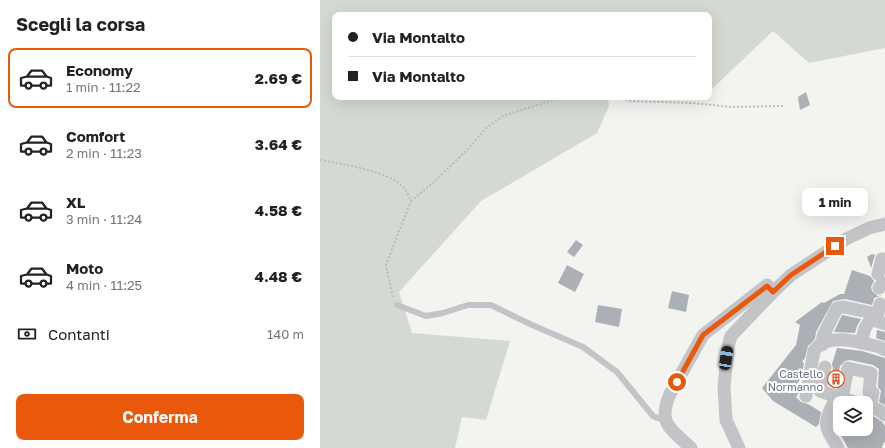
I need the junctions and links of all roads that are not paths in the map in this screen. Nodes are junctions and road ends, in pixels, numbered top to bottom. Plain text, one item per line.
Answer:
1 (885, 224) edge
2 (885, 260) edge
3 (880, 282) edge
4 (773, 292) junction
5 (397, 305) road end
6 (878, 316) edge
7 (861, 343) junction
8 (822, 345) junction
9 (885, 350) edge
10 (826, 367) dead end
11 (806, 396) dead end
12 (839, 396) edge
13 (871, 396) edge
14 (833, 399) edge
15 (833, 406) edge
16 (873, 408) edge
17 (885, 415) edge
18 (665, 421) junction
19 (691, 448) edge
20 (739, 448) edge
21 (838, 448) edge

1 - 4 street
2 - 3 street
4 - 18 street
4 - 20 street
5 - 18 lane
6 - 7 street
6 - 8 street
7 - 8 street
7 - 9 street
8 - 11 street
10 - 14 street
12 - 13 street
15 - 21 street
16 - 17 street
18 - 19 street

